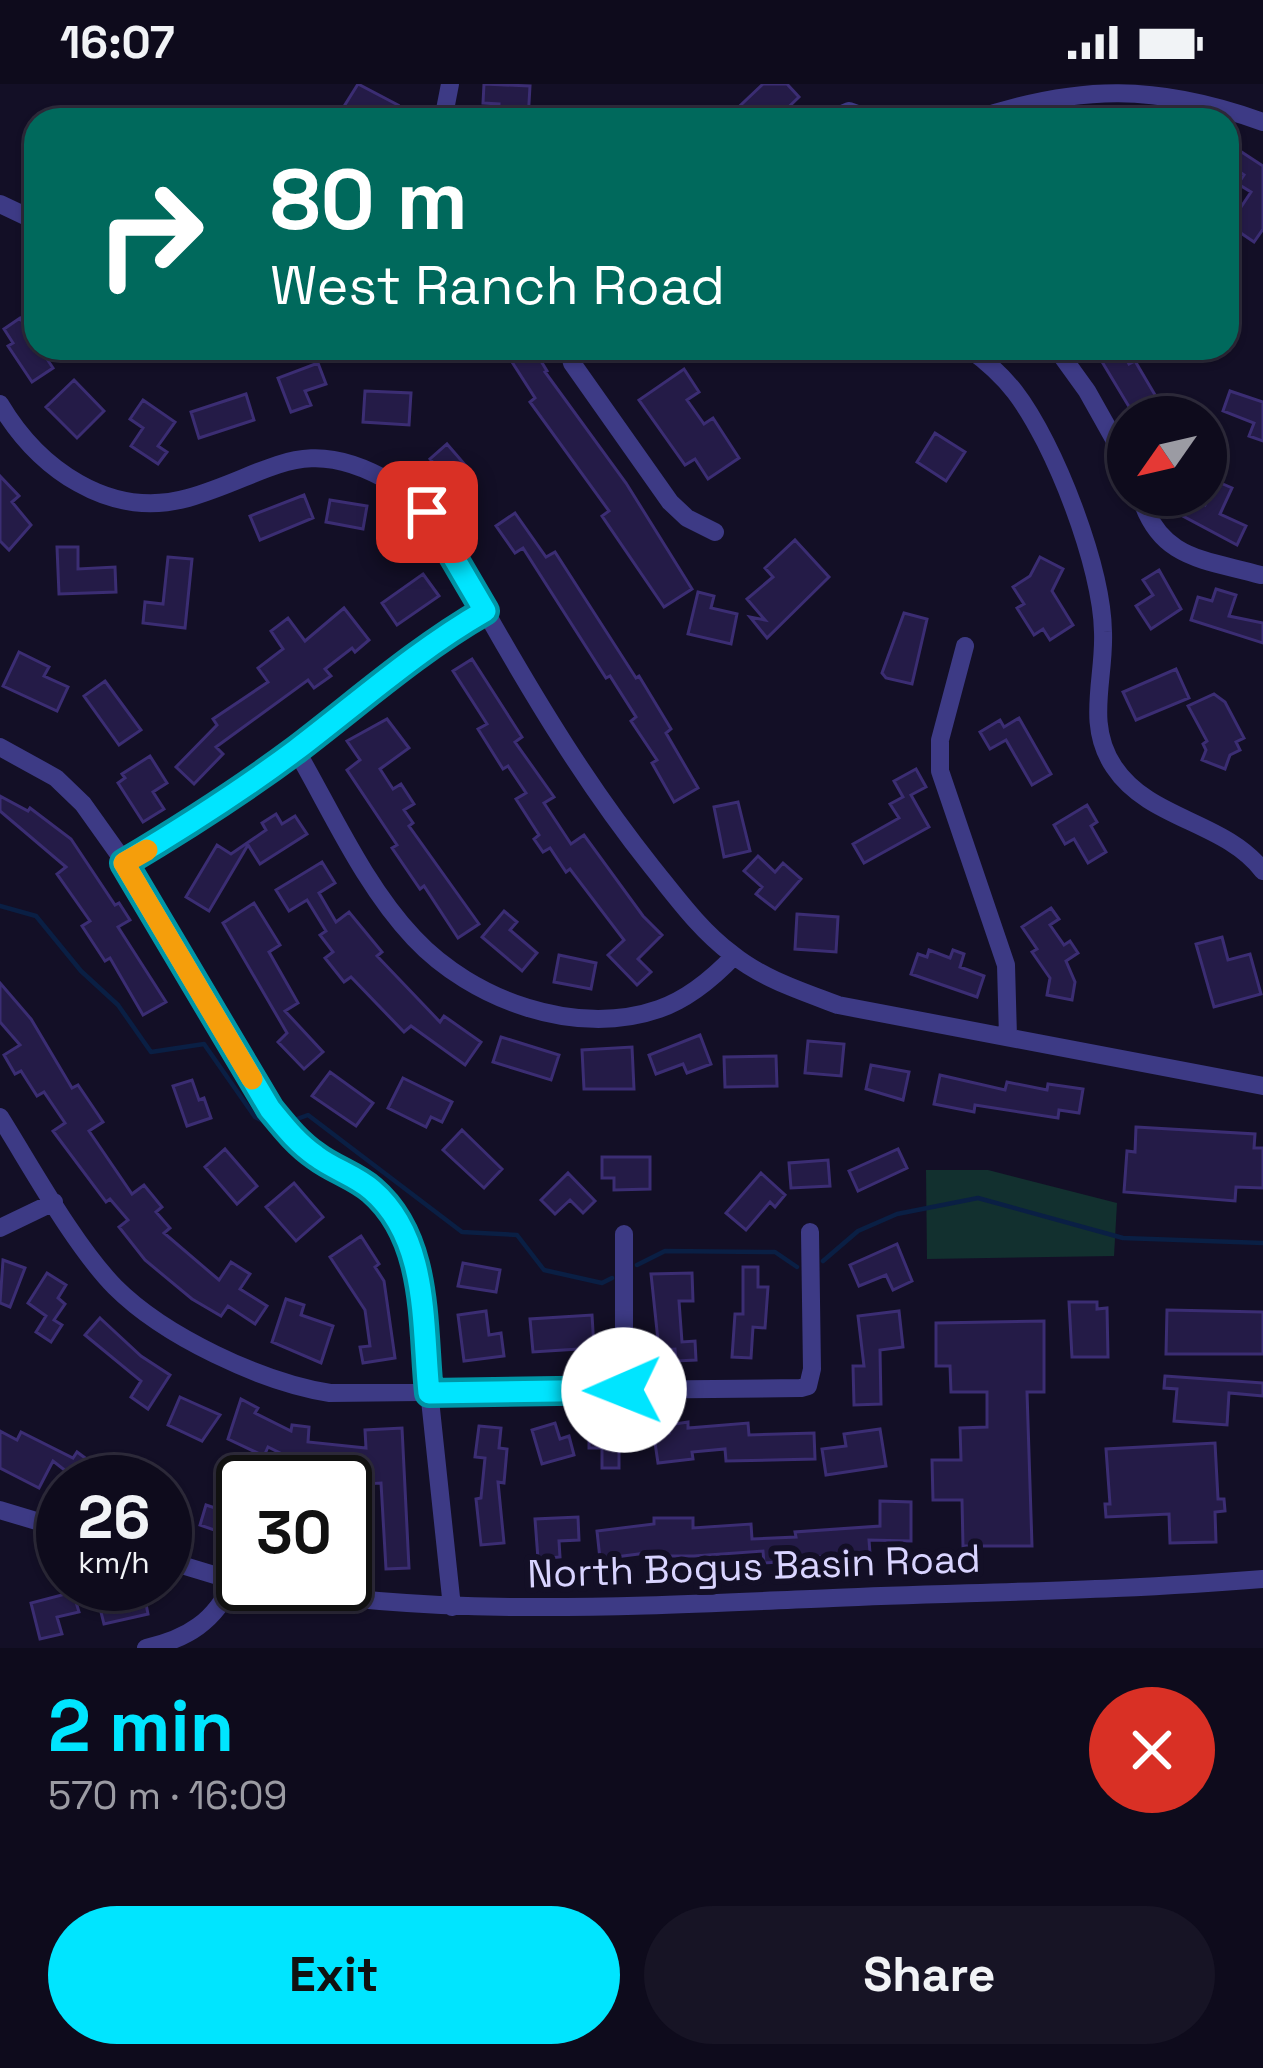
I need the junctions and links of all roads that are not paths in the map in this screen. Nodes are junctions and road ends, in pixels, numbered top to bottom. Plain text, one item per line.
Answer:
1 (1003, 108) edge
2 (1228, 108) edge
3 (571, 360) edge
4 (983, 360) edge
5 (1065, 360) edge
6 (0, 404) edge
7 (1107, 427) edge
8 (1149, 516) edge
9 (715, 532) dead end
10 (1261, 575) edge
11 (485, 611) junction
12 (964, 646) dead end
13 (0, 747) edge
14 (296, 750) junction
15 (124, 863) junction
16 (1263, 871) edge
17 (734, 956) junction
18 (1008, 1037) junction
19 (1263, 1086) edge
20 (0, 1117) edge
21 (54, 1202) junction
22 (0, 1228) edge
23 (810, 1232) dead end
24 (624, 1234) dead end
25 (624, 1390) junction
26 (429, 1393) junction
27 (0, 1510) edge
28 (36, 1521) edge
29 (1263, 1579) edge
30 (372, 1601) edge
31 (452, 1607) junction
32 (216, 1608) edge
33 (146, 1648) edge

1 - 2 street
3 - 9 street
4 - 16 street
5 - 7 street
6 - 11 street
8 - 10 street
11 - 14 street
11 - 17 street
12 - 18 street
13 - 15 street
14 - 15 street
14 - 17 street
15 - 26 street
17 - 18 street
18 - 19 street
20 - 21 street
21 - 22 street
21 - 26 street
23 - 25 street
24 - 25 street
25 - 26 street
26 - 31 street
27 - 28 street
29 - 31 street, North Bogus Basin Road
30 - 31 street, North Bogus Basin Road
32 - 33 street

